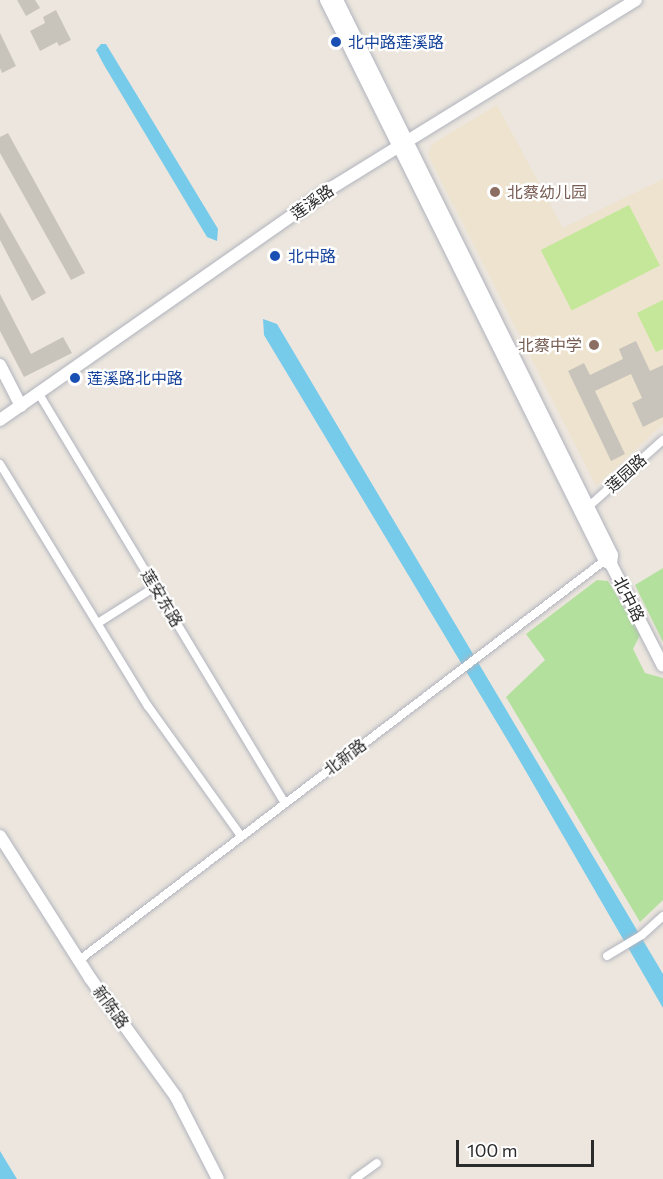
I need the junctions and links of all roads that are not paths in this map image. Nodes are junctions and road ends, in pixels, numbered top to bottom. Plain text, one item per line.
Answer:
1 (326, 0) edge
2 (337, 0) edge
3 (636, 0) edge
4 (401, 144) junction
5 (0, 365) edge
6 (39, 394) junction
7 (21, 406) junction
8 (0, 420) edge
9 (663, 440) edge
10 (0, 464) edge
11 (588, 507) junction
12 (609, 560) junction
13 (155, 587) junction
14 (98, 623) junction
15 (663, 666) edge
16 (285, 803) junction
17 (0, 836) edge
18 (241, 837) junction
19 (663, 916) edge
20 (607, 956) dead end
21 (78, 961) junction
22 (377, 1164) dead end
23 (218, 1179) edge
24 (355, 1179) edge

1 - 4 street, 北中路
2 - 4 street, 北中路
3 - 4 street, 莲溪路
4 - 6 street, 莲溪路
4 - 11 street, 北中路
4 - 12 street, 北中路
5 - 7 street
6 - 7 street, 莲溪路
6 - 13 street, 莲安东路
7 - 8 street, 莲溪路
9 - 11 street, 莲园路
10 - 14 street
11 - 12 street, 北中路
12 - 15 street, 北中路
12 - 16 street, 北新路
13 - 14 street
13 - 16 street, 莲安东路
14 - 18 street
16 - 18 street, 北新路
17 - 21 street, 新陈路
18 - 21 street, 北新路
19 - 20 street
21 - 23 street, 新陈路
22 - 24 street

